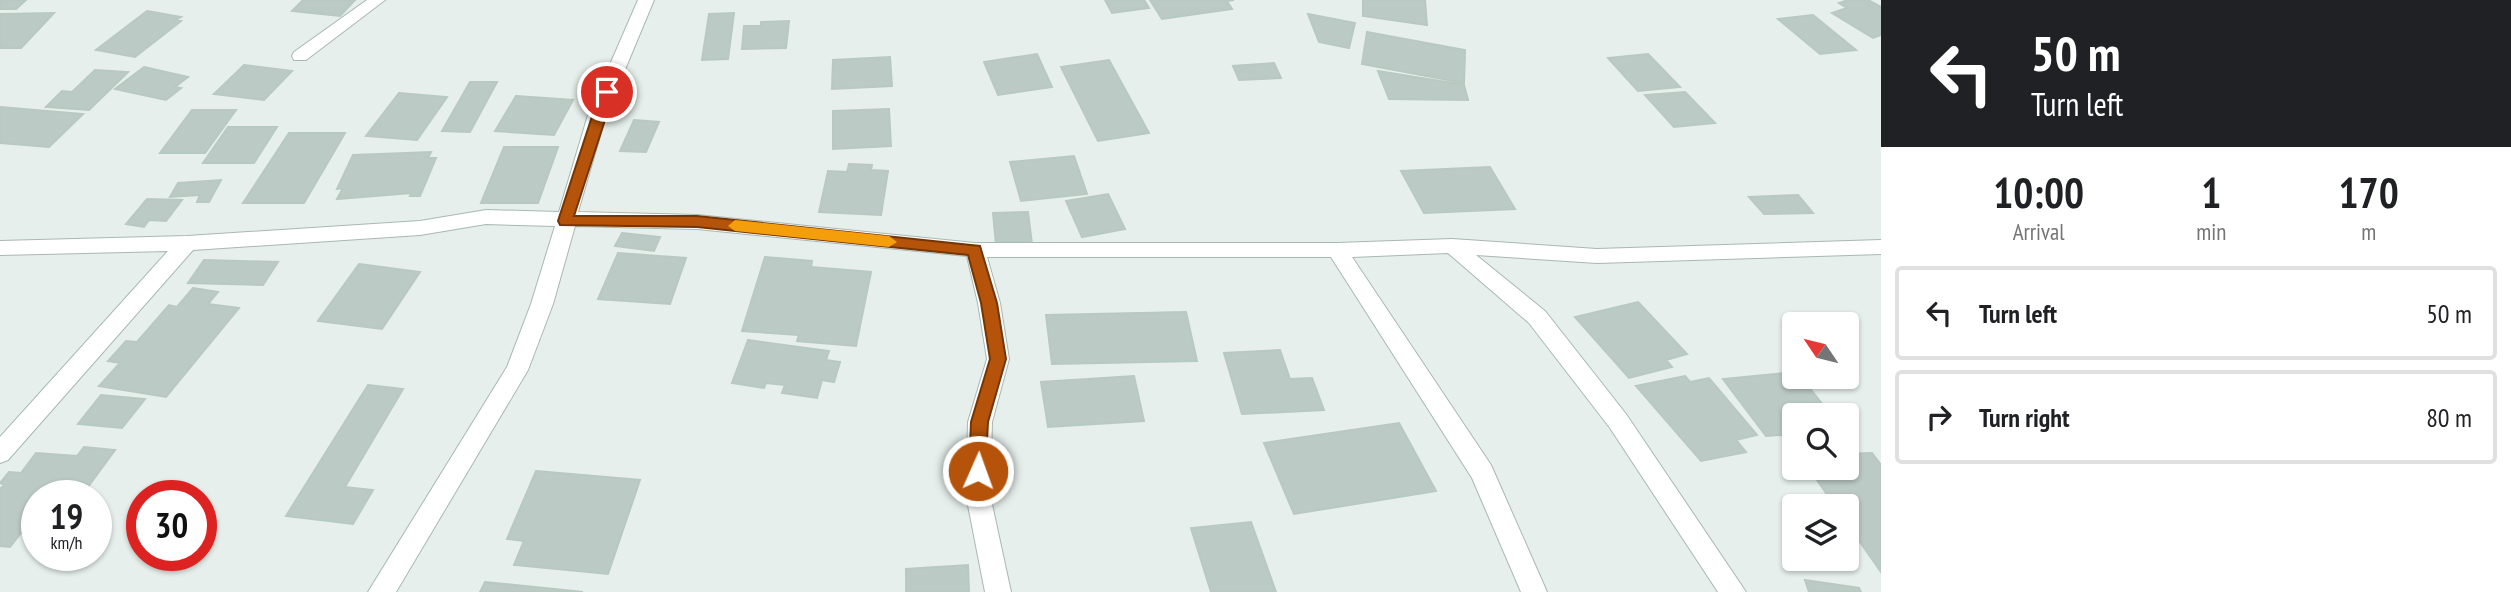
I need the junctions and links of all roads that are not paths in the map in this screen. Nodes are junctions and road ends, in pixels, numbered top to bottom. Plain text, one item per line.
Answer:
1 (377, 0) edge
2 (646, 0) edge
3 (300, 55) dead end
4 (565, 221) junction
5 (187, 243) junction
6 (1452, 246) junction
7 (1881, 247) edge
8 (0, 248) edge
9 (975, 250) junction
10 (1338, 250) junction
11 (0, 453) edge
12 (382, 592) edge
13 (998, 592) edge
14 (1534, 592) edge
15 (1733, 592) edge

1 - 3 street
2 - 4 street
4 - 5 street
4 - 9 street
4 - 12 street
5 - 8 street
5 - 11 street
6 - 7 street
6 - 10 street
6 - 15 street
9 - 10 street
9 - 13 street
10 - 14 street

